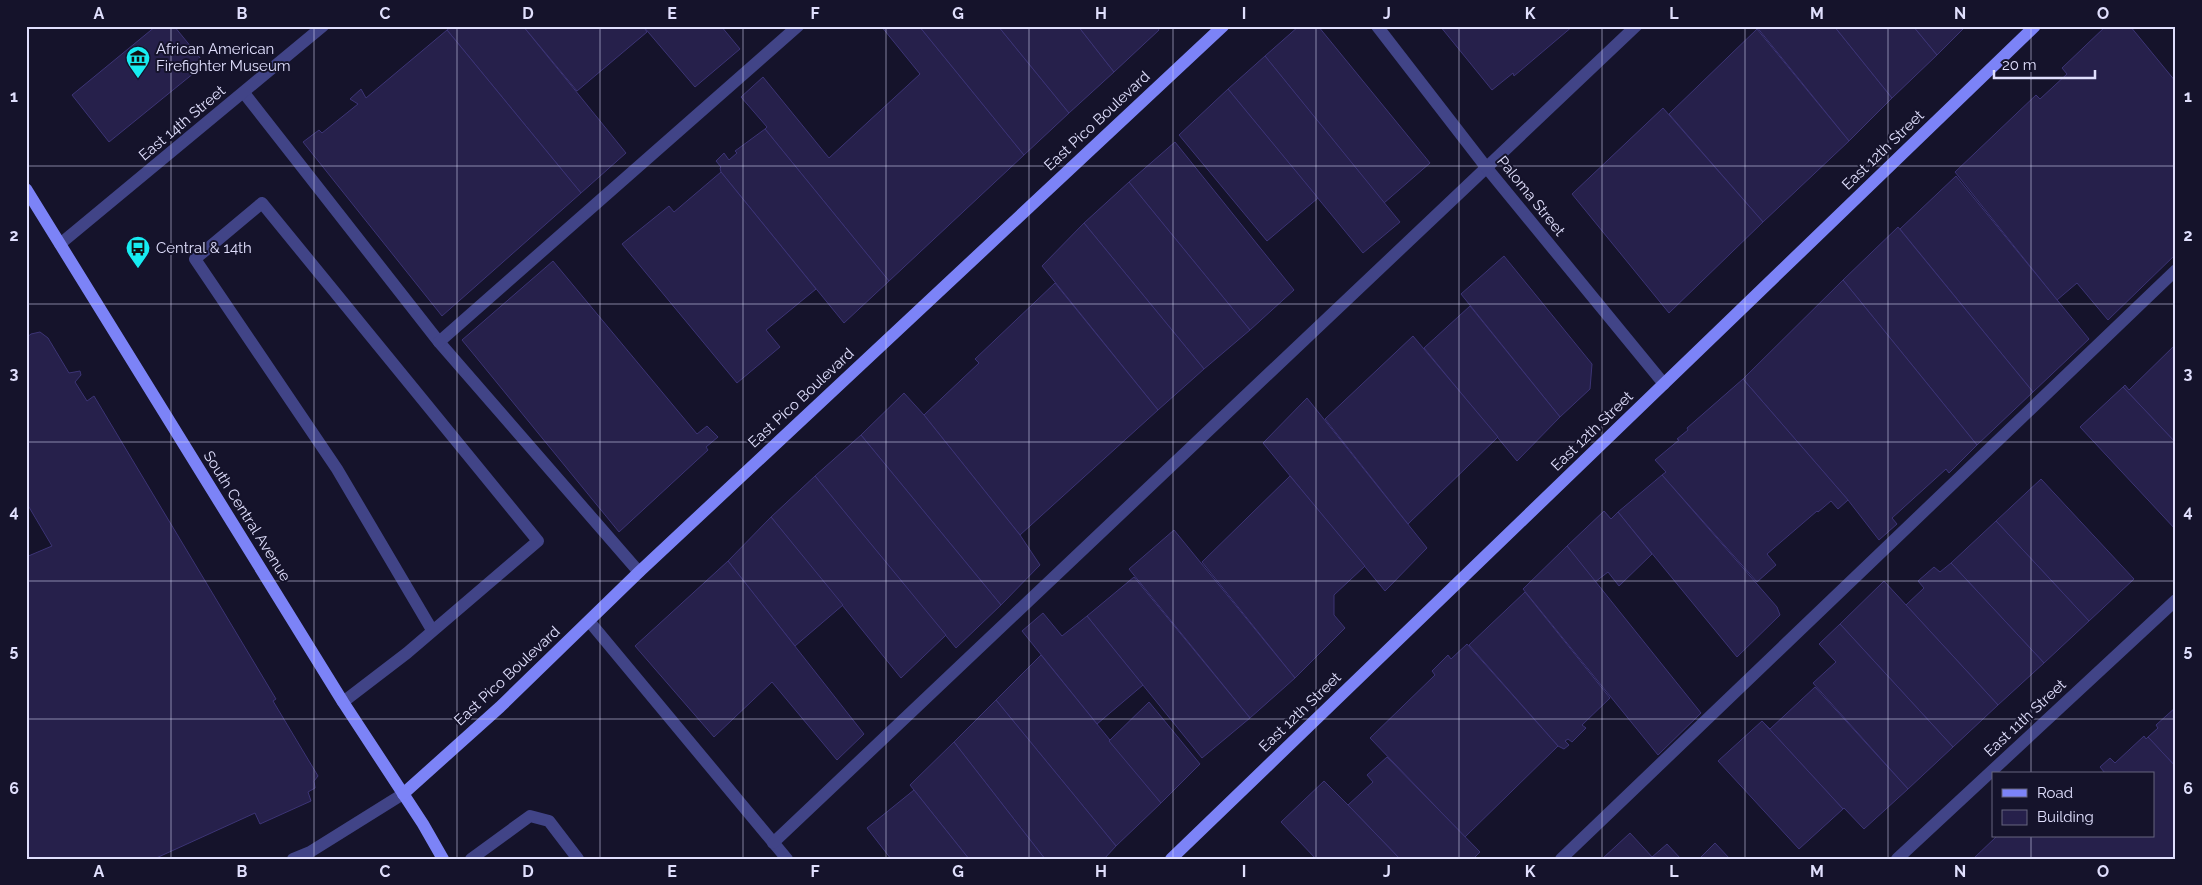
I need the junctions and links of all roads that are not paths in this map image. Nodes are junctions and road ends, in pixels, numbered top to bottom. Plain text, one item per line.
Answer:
1 (323, 26) edge
2 (798, 26) edge
3 (1223, 26) edge
4 (1377, 26) edge
5 (1636, 26) edge
6 (2035, 26) edge
7 (244, 93) junction
8 (1486, 167) junction
9 (26, 189) edge
10 (60, 244) junction
11 (2176, 270) edge
12 (439, 342) junction
13 (1664, 384) junction
14 (639, 572) junction
15 (2176, 600) edge
16 (589, 621) junction
17 (432, 630) junction
18 (343, 702) junction
19 (403, 794) junction
20 (773, 843) junction
21 (311, 855) edge
22 (293, 859) edge
23 (443, 859) edge
24 (471, 859) edge
25 (578, 859) edge
26 (786, 859) edge
27 (1171, 859) edge
28 (1561, 859) edge
29 (1897, 859) edge

1 - 7 street, East 14th Street
2 - 12 street
3 - 14 street, East Pico Boulevard
4 - 8 street, Paloma Street
5 - 8 street
6 - 13 street, East 12th Street
7 - 10 street, East 14th Street
7 - 12 street
8 - 13 street, Paloma Street
8 - 20 street
9 - 10 street, South Central Avenue
10 - 18 street, South Central Avenue
11 - 28 street
12 - 14 street
13 - 27 street, East 12th Street
14 - 16 street, East Pico Boulevard
15 - 29 street, East 11th Street
16 - 19 street, East Pico Boulevard
16 - 20 street
17 - 17 street
17 - 18 street
18 - 19 street, South Central Avenue
19 - 21 street
19 - 23 street, South Central Avenue
20 - 26 street
21 - 22 street
24 - 25 street

